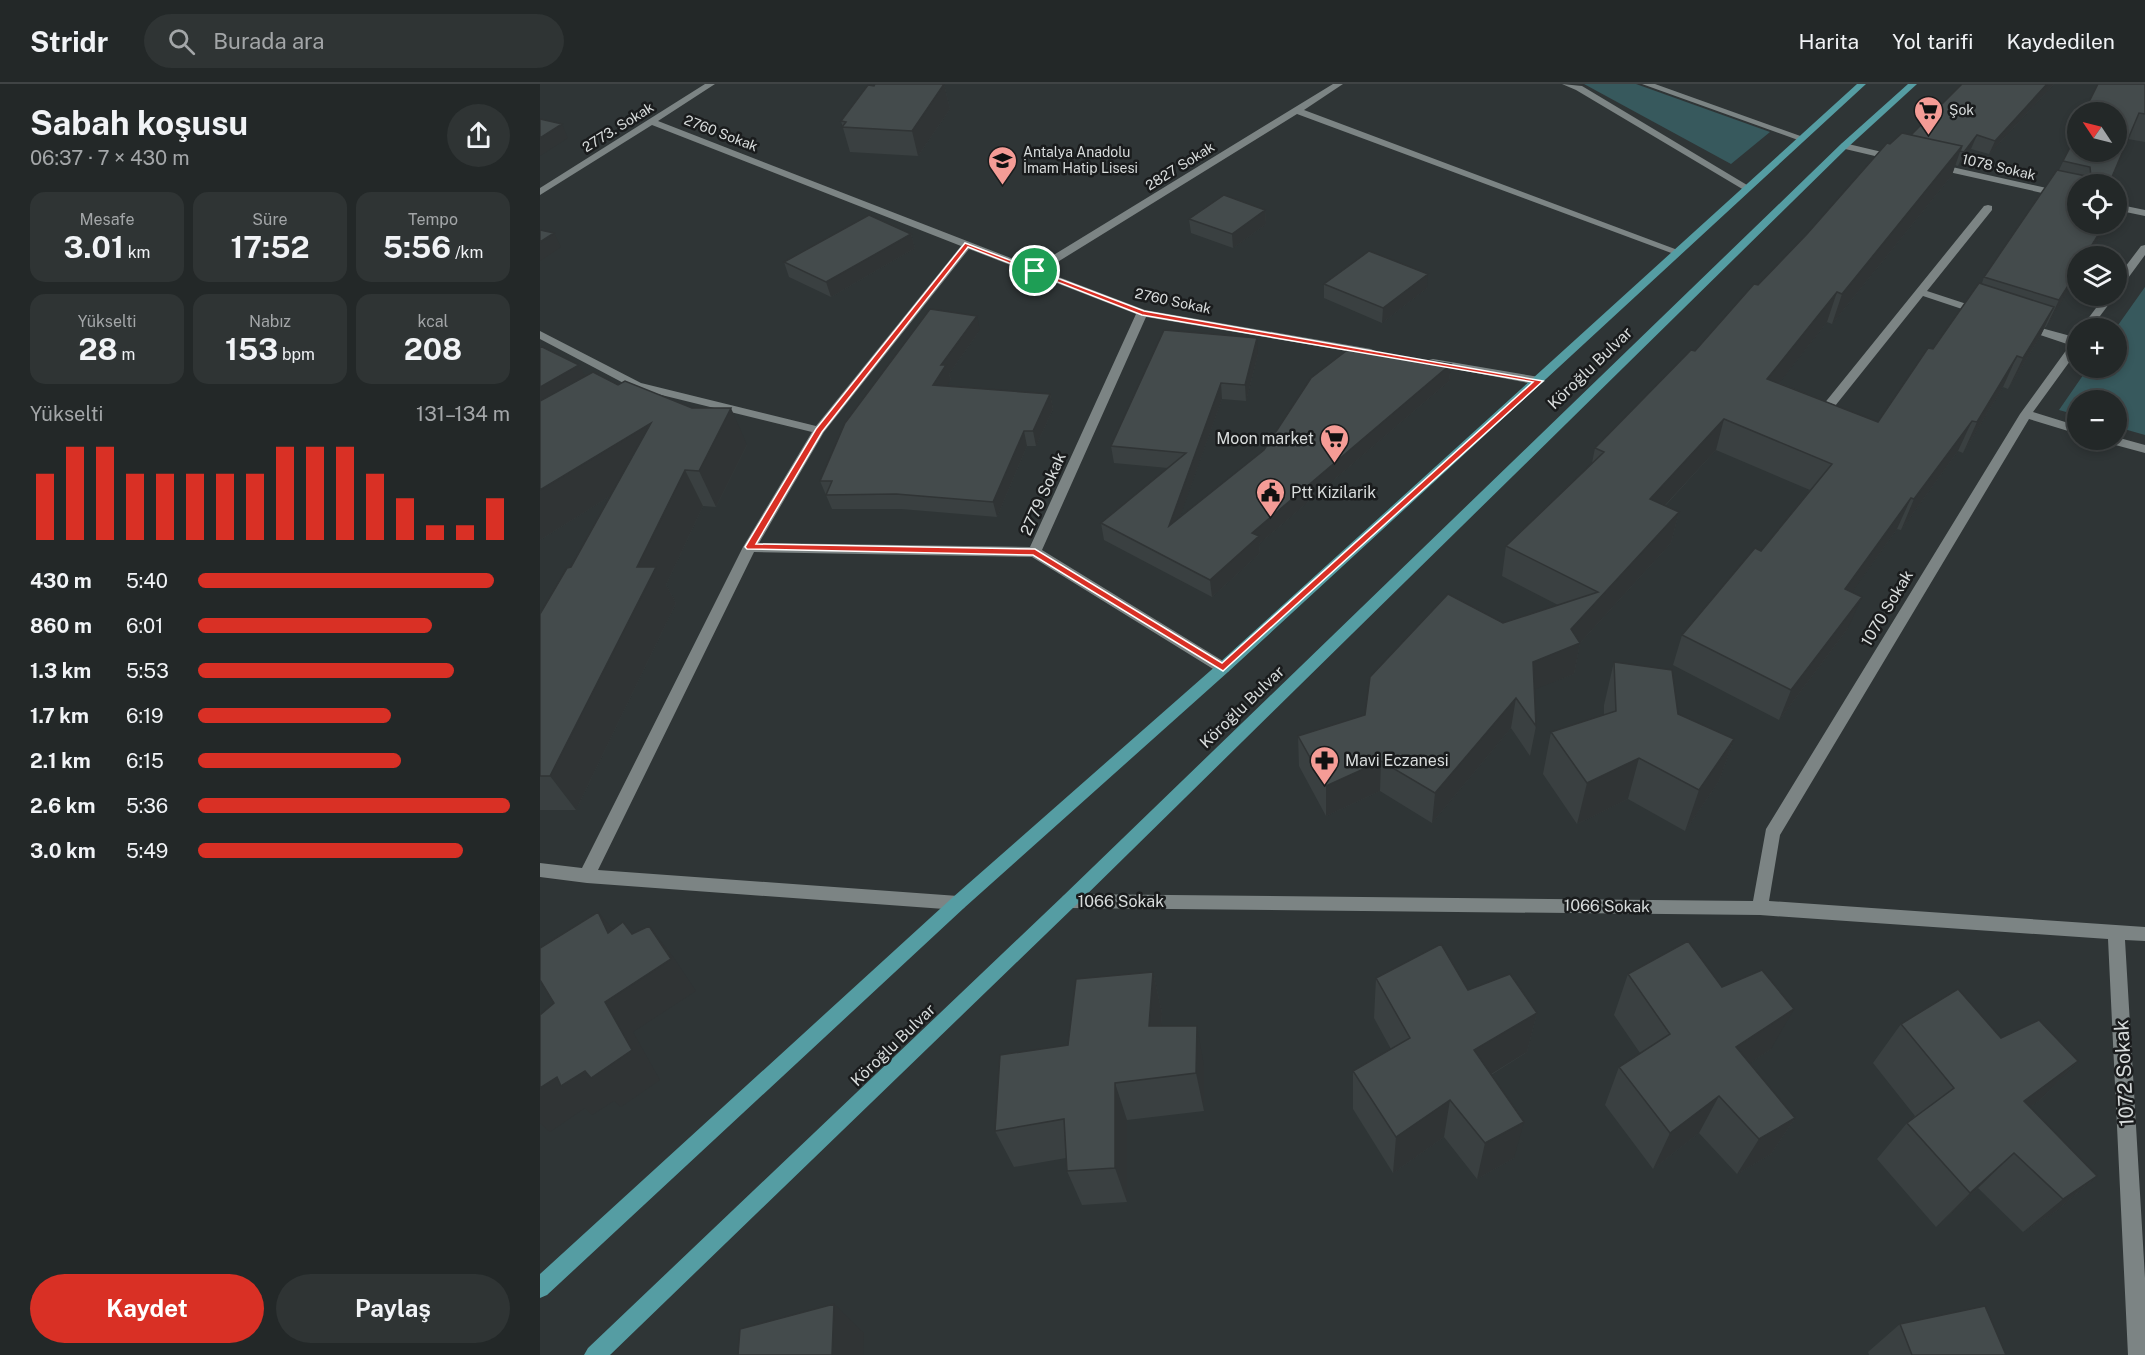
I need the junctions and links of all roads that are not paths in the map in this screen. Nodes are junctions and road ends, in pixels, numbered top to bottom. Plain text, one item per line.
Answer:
1 (711, 84) edge
2 (1339, 84) edge
3 (1566, 84) edge
4 (1646, 84) edge
5 (1862, 84) edge
6 (1913, 84) edge
7 (1296, 110) junction
8 (652, 122) junction
9 (1801, 138) junction
10 (1844, 146) junction
11 (1902, 159) edge
12 (1926, 164) edge
13 (1747, 188) junction
14 (540, 192) edge
15 (2067, 196) edge
16 (1988, 208) dead end
17 (2127, 209) edge
18 (2145, 213) edge
19 (967, 245) junction
20 (2145, 248) edge
21 (1678, 252) junction
22 (1035, 271) junction
23 (2127, 272) edge
24 (1921, 292) junction
25 (1142, 313) junction
26 (540, 334) edge
27 (2067, 339) edge
28 (1387, 355) edge
29 (2067, 356) edge
30 (1422, 361) edge
31 (1539, 381) junction
32 (1823, 413) edge
33 (2026, 414) junction
34 (2067, 427) edge
35 (819, 430) junction
36 (2127, 444) edge
37 (2145, 449) edge
38 (750, 547) junction
39 (1035, 552) junction
40 (1223, 668) junction
41 (540, 870) edge
42 (588, 876) junction
43 (1069, 901) junction
44 (958, 903) junction
45 (1761, 908) junction
46 (2116, 934) junction
47 (2145, 934) edge
48 (540, 1287) edge
49 (595, 1355) edge
50 (2139, 1355) edge

1 - 8 street, 2773. Sokak
2 - 7 street, 2827 Sokak
3 - 13 street
4 - 9 street
5 - 9 main road, Köroğlu Bulvar
6 - 10 main road, Köroğlu Bulvar
7 - 21 street
7 - 22 street, 2827 Sokak
8 - 14 street, 2773. Sokak
8 - 19 street, 2760 Sokak
9 - 13 main road, Köroğlu Bulvar
10 - 11 street
10 - 43 main road, Köroğlu Bulvar
12 - 15 street, 1078 Sokak
13 - 21 main road, Köroğlu Bulvar
16 - 24 street
17 - 18 street
19 - 22 street, 2760 Sokak
19 - 35 street
20 - 23 street
21 - 31 main road, Köroğlu Bulvar
22 - 25 street, 2760 Sokak
24 - 27 street
24 - 32 street
25 - 28 street, 2760 Sokak
25 - 39 street, 2779 Sokak
26 - 35 street
29 - 33 street, 1070 Sokak
30 - 31 street
31 - 40 main road, Köroğlu Bulvar
33 - 34 street
33 - 45 street, 1070 Sokak
35 - 38 street
36 - 37 street
38 - 39 street
38 - 42 street
39 - 40 street, 2779 Sokak
40 - 44 main road, Köroğlu Bulvar
41 - 42 street
42 - 44 street
43 - 45 street, 1066 Sokak
43 - 49 main road, Köroğlu Bulvar
44 - 48 main road, Köroğlu Bulvar
45 - 46 street, 1066 Sokak
46 - 47 street, 1066 Sokak
46 - 50 street, 1072 Sokak

